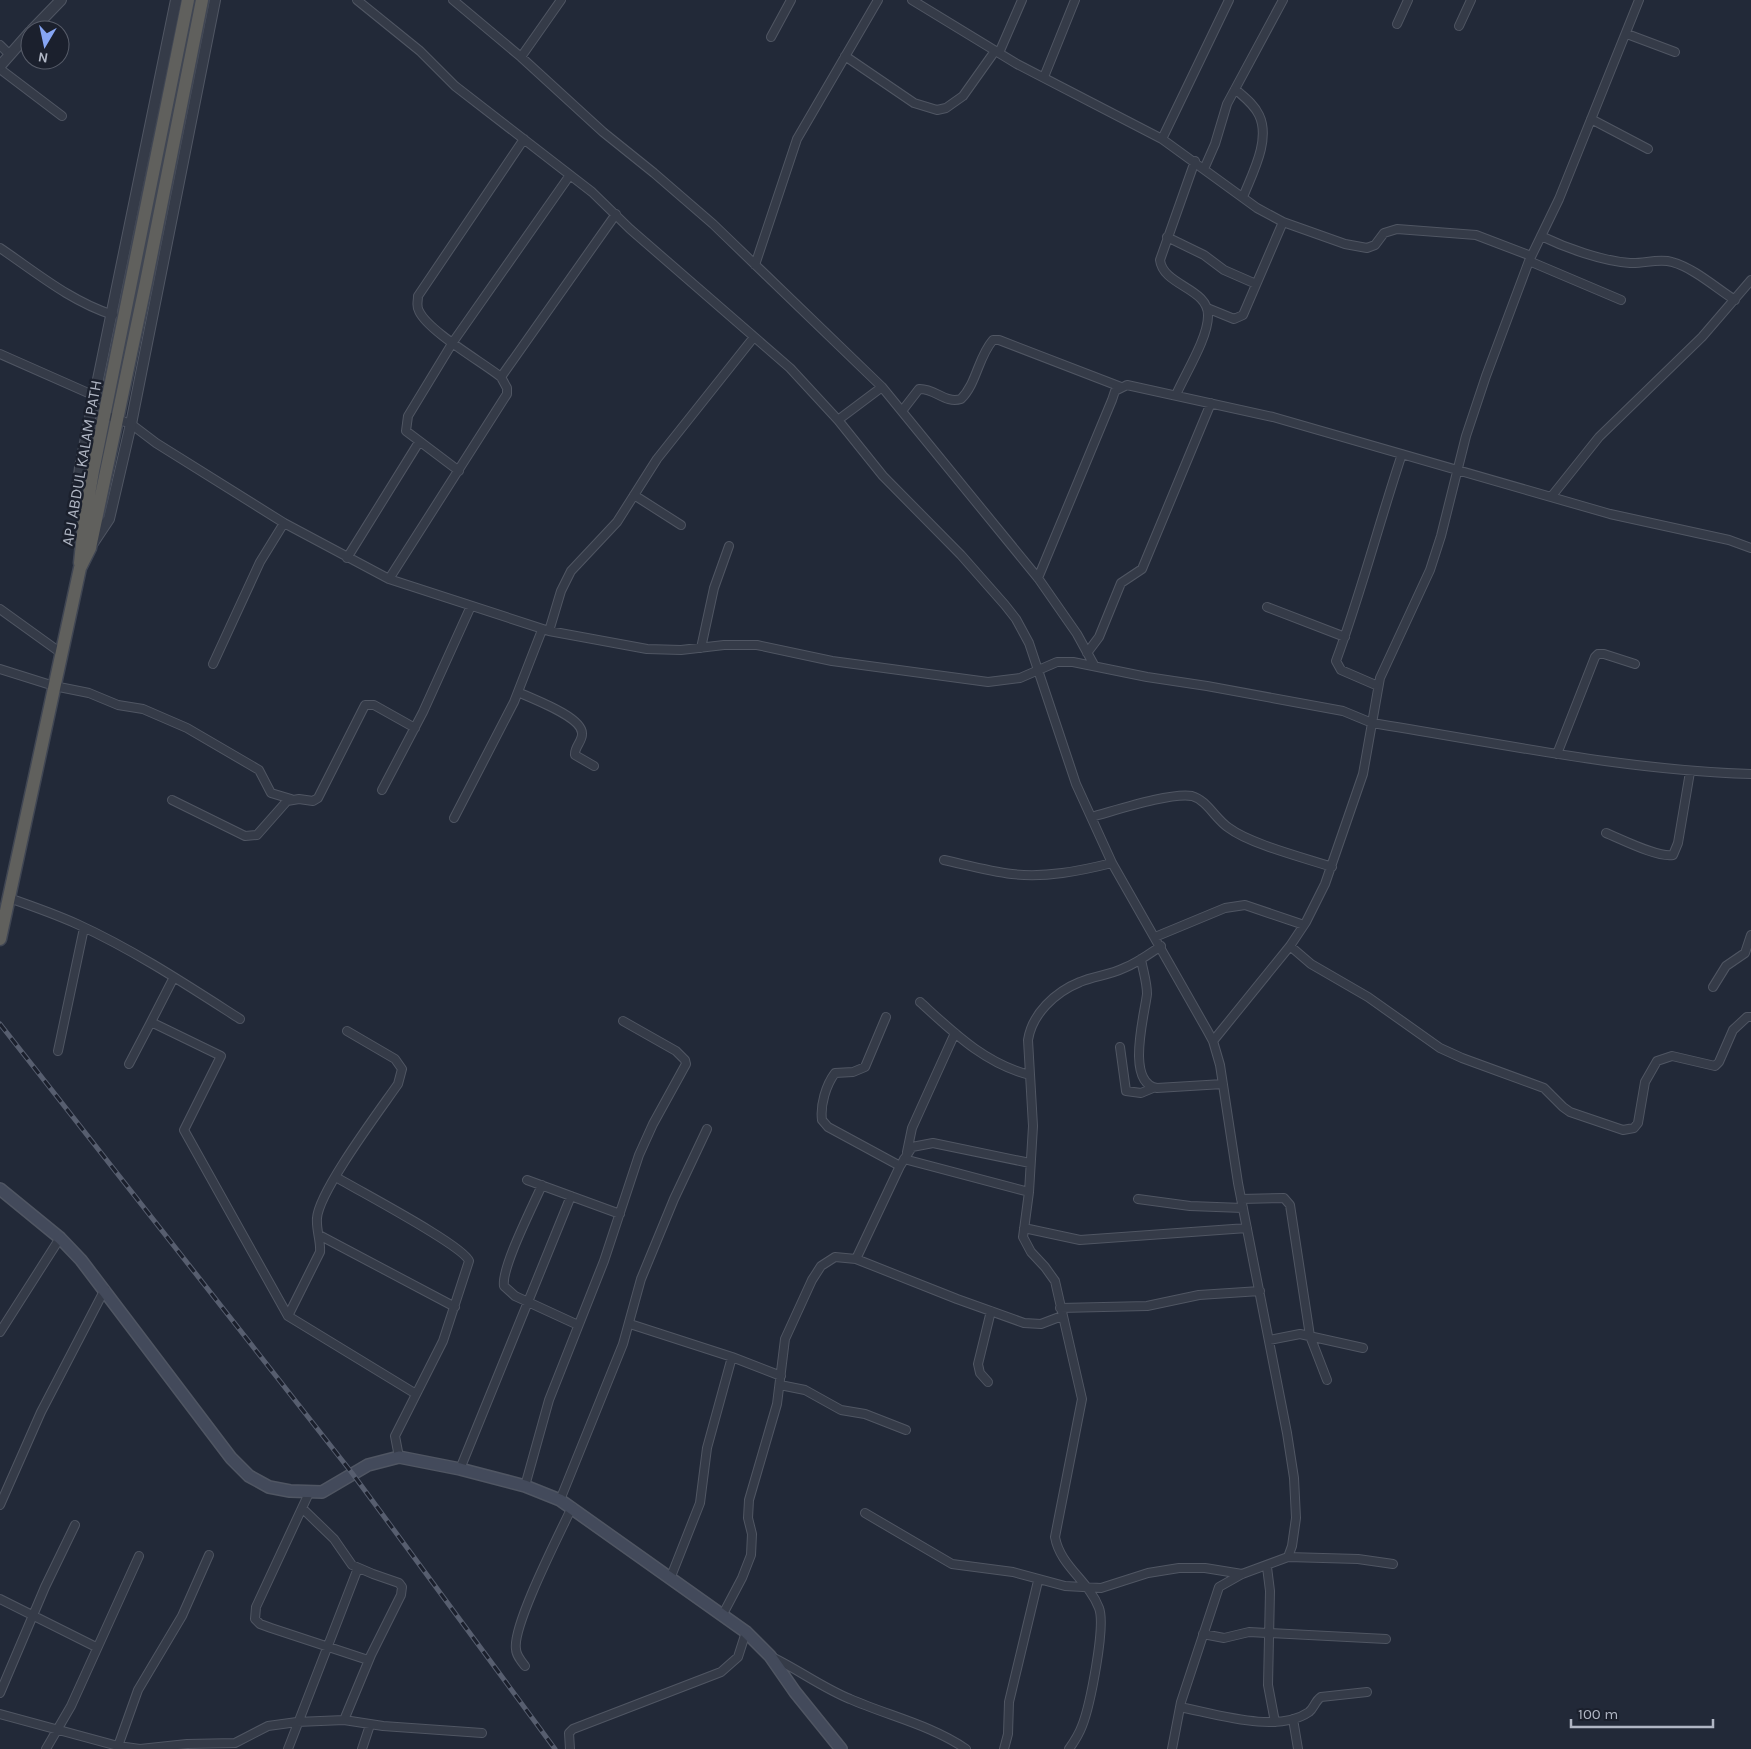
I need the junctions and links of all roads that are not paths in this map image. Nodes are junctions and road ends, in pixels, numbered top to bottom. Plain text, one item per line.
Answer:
1 (60, 0) edge
2 (176, 0) edge
3 (188, 0) edge
4 (202, 0) edge
5 (215, 0) edge
6 (357, 0) edge
7 (453, 0) edge
8 (561, 0) edge
9 (791, 0) edge
10 (878, 0) edge
11 (912, 0) edge
12 (1022, 0) edge
13 (1074, 0) edge
14 (1228, 0) edge
15 (1283, 0) edge
16 (1408, 0) edge
17 (1472, 0) edge
18 (1639, 0) edge
19 (41, 20) edge
20 (1397, 24) dead end
21 (1459, 26) dead end
22 (1627, 34) junction
23 (771, 37) dead end
24 (20, 42) edge
25 (0, 45) edge
26 (997, 52) junction
27 (1675, 52) dead end
28 (9, 54) junction
29 (845, 56) junction
30 (521, 57) junction
31 (0, 67) edge
32 (1044, 77) junction
33 (1235, 89) junction
34 (62, 116) dead end
35 (1591, 119) junction
36 (524, 139) junction
37 (1162, 139) junction
38 (1648, 149) dead end
39 (1194, 161) junction
40 (1204, 169) junction
41 (570, 175) junction
42 (1243, 198) junction
43 (616, 214) junction
44 (1282, 222) junction
45 (1541, 236) junction
46 (1167, 237) junction
47 (0, 248) edge
48 (1530, 258) junction
49 (755, 264) junction
50 (1751, 280) edge
51 (1256, 284) junction
52 (1621, 300) dead end
53 (1735, 300) junction
54 (1207, 308) junction
55 (113, 315) junction
56 (754, 336) junction
57 (453, 342) junction
58 (118, 354) junction
59 (0, 355) edge
60 (130, 362) junction
61 (141, 369) junction
62 (501, 377) junction
63 (882, 387) junction
64 (1121, 387) junction
65 (1176, 395) junction
66 (96, 396) junction
67 (1212, 403) junction
68 (902, 412) junction
69 (104, 415) junction
70 (117, 419) junction
71 (838, 420) junction
72 (131, 424) junction
73 (419, 442) junction
74 (1402, 454) junction
75 (1457, 470) junction
76 (459, 471) junction
77 (634, 495) junction
78 (1551, 496) junction
79 (284, 523) junction
80 (84, 524) junction
81 (681, 525) dead end
82 (730, 546) dead end
83 (90, 548) junction
84 (1751, 548) edge
85 (347, 558) junction
86 (80, 568) junction
87 (1038, 578) junction
88 (389, 579) junction
89 (471, 606) junction
90 (1267, 607) dead end
91 (0, 609) edge
92 (545, 630) junction
93 (1345, 637) junction
94 (701, 648) junction
95 (1087, 652) junction
96 (61, 653) junction
97 (212, 664) dead end
98 (1635, 664) dead end
99 (1094, 665) junction
100 (0, 669) edge
101 (1039, 670) junction
102 (54, 686) junction
103 (1378, 686) junction
104 (518, 692) junction
105 (1372, 723) junction
106 (415, 728) junction
107 (1557, 754) junction
108 (594, 766) dead end
109 (1690, 772) junction
110 (1751, 774) edge
111 (382, 790) dead end
112 (291, 799) junction
113 (172, 800) dead end
114 (1091, 817) junction
115 (454, 818) dead end
116 (1606, 833) dead end
117 (944, 860) dead end
118 (1112, 863) junction
119 (1332, 867) junction
120 (9, 898) junction
121 (1304, 926) junction
122 (84, 928) junction
123 (1751, 935) edge
124 (1155, 937) junction
125 (0, 939) edge
126 (1160, 946) junction
127 (1290, 946) junction
128 (1141, 959) junction
129 (174, 977) junction
130 (1713, 987) dead end
131 (920, 1002) dead end
132 (886, 1017) dead end
133 (1751, 1017) edge
134 (240, 1019) dead end
135 (623, 1021) dead end
136 (151, 1022) junction
137 (347, 1031) dead end
138 (955, 1034) junction
139 (1214, 1041) junction
140 (1120, 1047) dead end
141 (58, 1051) dead end
142 (129, 1064) dead end
143 (1030, 1075) junction
144 (1223, 1084) junction
145 (1153, 1088) junction
146 (707, 1130) dead end
147 (904, 1159) junction
148 (1030, 1163) junction
149 (336, 1177) junction
150 (527, 1180) dead end
151 (542, 1185) junction
152 (0, 1189) edge
153 (1029, 1192) junction
154 (571, 1196) junction
155 (1138, 1199) dead end
156 (1241, 1199) junction
157 (1243, 1208) junction
158 (620, 1214) junction
159 (1024, 1228) junction
160 (1247, 1228) junction
161 (319, 1235) junction
162 (60, 1238) junction
163 (856, 1259) junction
164 (105, 1289) junction
165 (1260, 1291) junction
166 (527, 1302) junction
167 (455, 1307) junction
168 (1060, 1308) junction
169 (991, 1311) junction
170 (288, 1316) junction
171 (1062, 1316) junction
172 (630, 1324) junction
173 (578, 1325) junction
174 (0, 1332) edge
175 (1310, 1336) junction
176 (1269, 1340) junction
177 (1363, 1348) dead end
178 (732, 1357) junction
179 (781, 1376) junction
180 (1326, 1380) dead end
181 (988, 1382) dead end
182 (780, 1385) junction
183 (416, 1394) junction
184 (906, 1430) dead end
185 (399, 1457) junction
186 (460, 1469) junction
187 (525, 1486) junction
188 (309, 1493) junction
189 (560, 1500) junction
190 (0, 1505) edge
191 (572, 1507) junction
192 (302, 1508) junction
193 (865, 1513) dead end
194 (75, 1525) dead end
195 (210, 1555) dead end
196 (139, 1556) dead end
197 (1288, 1557) junction
198 (1393, 1564) dead end
199 (1267, 1566) junction
200 (358, 1568) junction
201 (1242, 1574) junction
202 (670, 1579) junction
203 (1038, 1581) junction
204 (1088, 1588) junction
205 (0, 1598) edge
206 (723, 1614) junction
207 (32, 1615) junction
208 (746, 1632) junction
209 (1203, 1634) junction
210 (1270, 1634) junction
211 (1386, 1639) dead end
212 (327, 1646) junction
213 (96, 1647) junction
214 (770, 1656) junction
215 (368, 1660) junction
216 (525, 1666) dead end
217 (0, 1692) edge
218 (1367, 1692) dead end
219 (1180, 1707) junction
220 (0, 1714) edge
221 (1293, 1719) junction
222 (344, 1720) junction
223 (297, 1722) junction
224 (1275, 1722) junction
225 (370, 1724) junction
226 (57, 1729) junction
227 (482, 1733) dead end
228 (218, 1746) edge
229 (117, 1747) edge
230 (46, 1749) edge
231 (140, 1749) edge
232 (288, 1749) edge
233 (362, 1749) edge
234 (570, 1749) edge
235 (841, 1749) edge
236 (966, 1749) edge
237 (1004, 1749) edge
238 (1069, 1749) edge
239 (1172, 1749) edge
240 (1298, 1749) edge

1 - 19 street
2 - 55 street
3 - 58 highway, APJ ABDUL KALAM PATH
4 - 60 highway, APJ ABDUL KALAM PATH
5 - 61 street
6 - 36 street
7 - 30 street
8 - 30 street
9 - 23 street
10 - 29 street
11 - 26 street
12 - 26 street
13 - 32 street
14 - 37 street
15 - 33 street
16 - 20 street
17 - 21 street
18 - 22 street
22 - 27 street
22 - 35 street
24 - 28 street
25 - 28 street
26 - 29 street
26 - 32 street
28 - 31 street
29 - 49 street
30 - 49 street
31 - 34 street
32 - 37 street
33 - 40 street
33 - 42 street
35 - 38 street
35 - 45 street
36 - 41 street
36 - 57 street
37 - 39 street
39 - 40 street
39 - 46 street
40 - 42 street
41 - 43 street
41 - 57 street
42 - 44 street
43 - 56 street
43 - 62 street
44 - 48 street
44 - 51 street
45 - 48 street
45 - 53 street
46 - 51 street
46 - 54 street
47 - 55 street
48 - 52 street
48 - 75 street
49 - 63 street
50 - 53 street
51 - 54 street
53 - 78 street
54 - 65 street
55 - 66 street
56 - 71 street
56 - 77 street
57 - 62 street
57 - 73 street
58 - 60 highway
58 - 69 highway, APJ ABDUL KALAM PATH
59 - 66 street
60 - 61 highway
60 - 70 highway, APJ ABDUL KALAM PATH
61 - 72 street
62 - 76 street
63 - 68 street
63 - 71 street
64 - 65 street
64 - 68 street
64 - 87 street
65 - 67 street
66 - 80 street
67 - 74 street
67 - 95 street
68 - 87 street
69 - 70 street
69 - 80 highway, APJ ABDUL KALAM PATH
70 - 72 street
70 - 83 highway, APJ ABDUL KALAM PATH
71 - 101 street
72 - 79 street
72 - 83 street
73 - 76 street
73 - 85 street
74 - 75 street
74 - 93 street
75 - 78 street
75 - 103 street
76 - 88 street
77 - 81 street
77 - 92 street
78 - 84 street
79 - 85 street
79 - 97 street
80 - 86 highway, APJ ABDUL KALAM PATH
82 - 94 street
83 - 86 highway, APJ ABDUL KALAM PATH
85 - 88 street
86 - 96 highway
87 - 95 street
88 - 89 street
89 - 92 street
89 - 106 street
90 - 93 street
91 - 96 street
92 - 94 street
92 - 104 street
93 - 103 street
94 - 101 street
95 - 99 street
96 - 102 highway
98 - 107 street
99 - 101 street
99 - 105 street
100 - 102 street
101 - 114 street
102 - 112 street
102 - 120 highway
103 - 105 street
104 - 108 street
104 - 115 street
105 - 107 street
105 - 119 street
106 - 111 street
106 - 112 street
107 - 109 street
109 - 110 street
109 - 116 street
112 - 113 street
114 - 118 street
114 - 119 street
117 - 118 street
118 - 124 street
119 - 121 street
120 - 122 street
120 - 125 highway
121 - 124 street
121 - 127 street
122 - 129 street
122 - 141 street
123 - 130 street
124 - 126 street
126 - 128 street
126 - 139 street
127 - 133 street
127 - 139 street
128 - 143 street
128 - 145 street
129 - 134 street
129 - 136 street
131 - 138 street
132 - 147 street
135 - 158 street
136 - 142 street
136 - 170 street
137 - 149 street
138 - 143 street
138 - 147 street
139 - 144 street
140 - 145 street
143 - 148 street
144 - 145 street
144 - 156 street
146 - 172 street
147 - 148 street
147 - 153 street
147 - 163 street
148 - 153 street
149 - 161 street
149 - 167 street
150 - 151 street
151 - 154 street
151 - 166 street
152 - 162 main road
153 - 159 street
154 - 158 street
154 - 166 street
155 - 157 street
156 - 157 street
156 - 175 street
157 - 160 street
158 - 173 street
159 - 160 street
159 - 168 street
160 - 165 street
161 - 167 street
161 - 170 street
162 - 164 main road
162 - 174 street
163 - 169 street
163 - 179 street
164 - 188 main road
164 - 190 street
165 - 168 street
165 - 176 street
166 - 173 street
166 - 186 street
167 - 183 street
168 - 171 street
169 - 171 street
169 - 181 street
170 - 183 street
171 - 204 street
172 - 178 street
172 - 189 street
173 - 187 street
175 - 176 street
175 - 177 street
175 - 180 street
176 - 197 street
178 - 179 street
178 - 202 street
179 - 182 street
182 - 184 street
182 - 206 street
183 - 185 street
185 - 186 main road
185 - 188 main road
186 - 187 main road
187 - 189 main road
188 - 192 street
189 - 191 main road
191 - 202 main road
191 - 216 street
192 - 200 street
192 - 212 street
193 - 203 street
194 - 207 street
195 - 229 street
196 - 213 street
197 - 198 street
197 - 199 street
199 - 201 street
199 - 210 street
200 - 212 street
200 - 215 street
201 - 204 street
201 - 209 street
202 - 206 main road
203 - 204 street
203 - 237 street
204 - 238 street
205 - 207 street
206 - 208 main road
207 - 213 street
207 - 217 street
208 - 214 main road
208 - 234 street
209 - 210 street
209 - 219 street
210 - 211 street
210 - 224 street
212 - 215 street
212 - 223 street
213 - 226 street
214 - 235 main road
214 - 236 street
215 - 222 street
218 - 221 street
219 - 224 street
219 - 239 street
220 - 226 street
221 - 224 street
221 - 240 street
222 - 223 street
222 - 225 street
223 - 228 street
223 - 232 street
225 - 227 street
225 - 233 street
226 - 229 street
226 - 230 street
228 - 231 street
229 - 231 street

